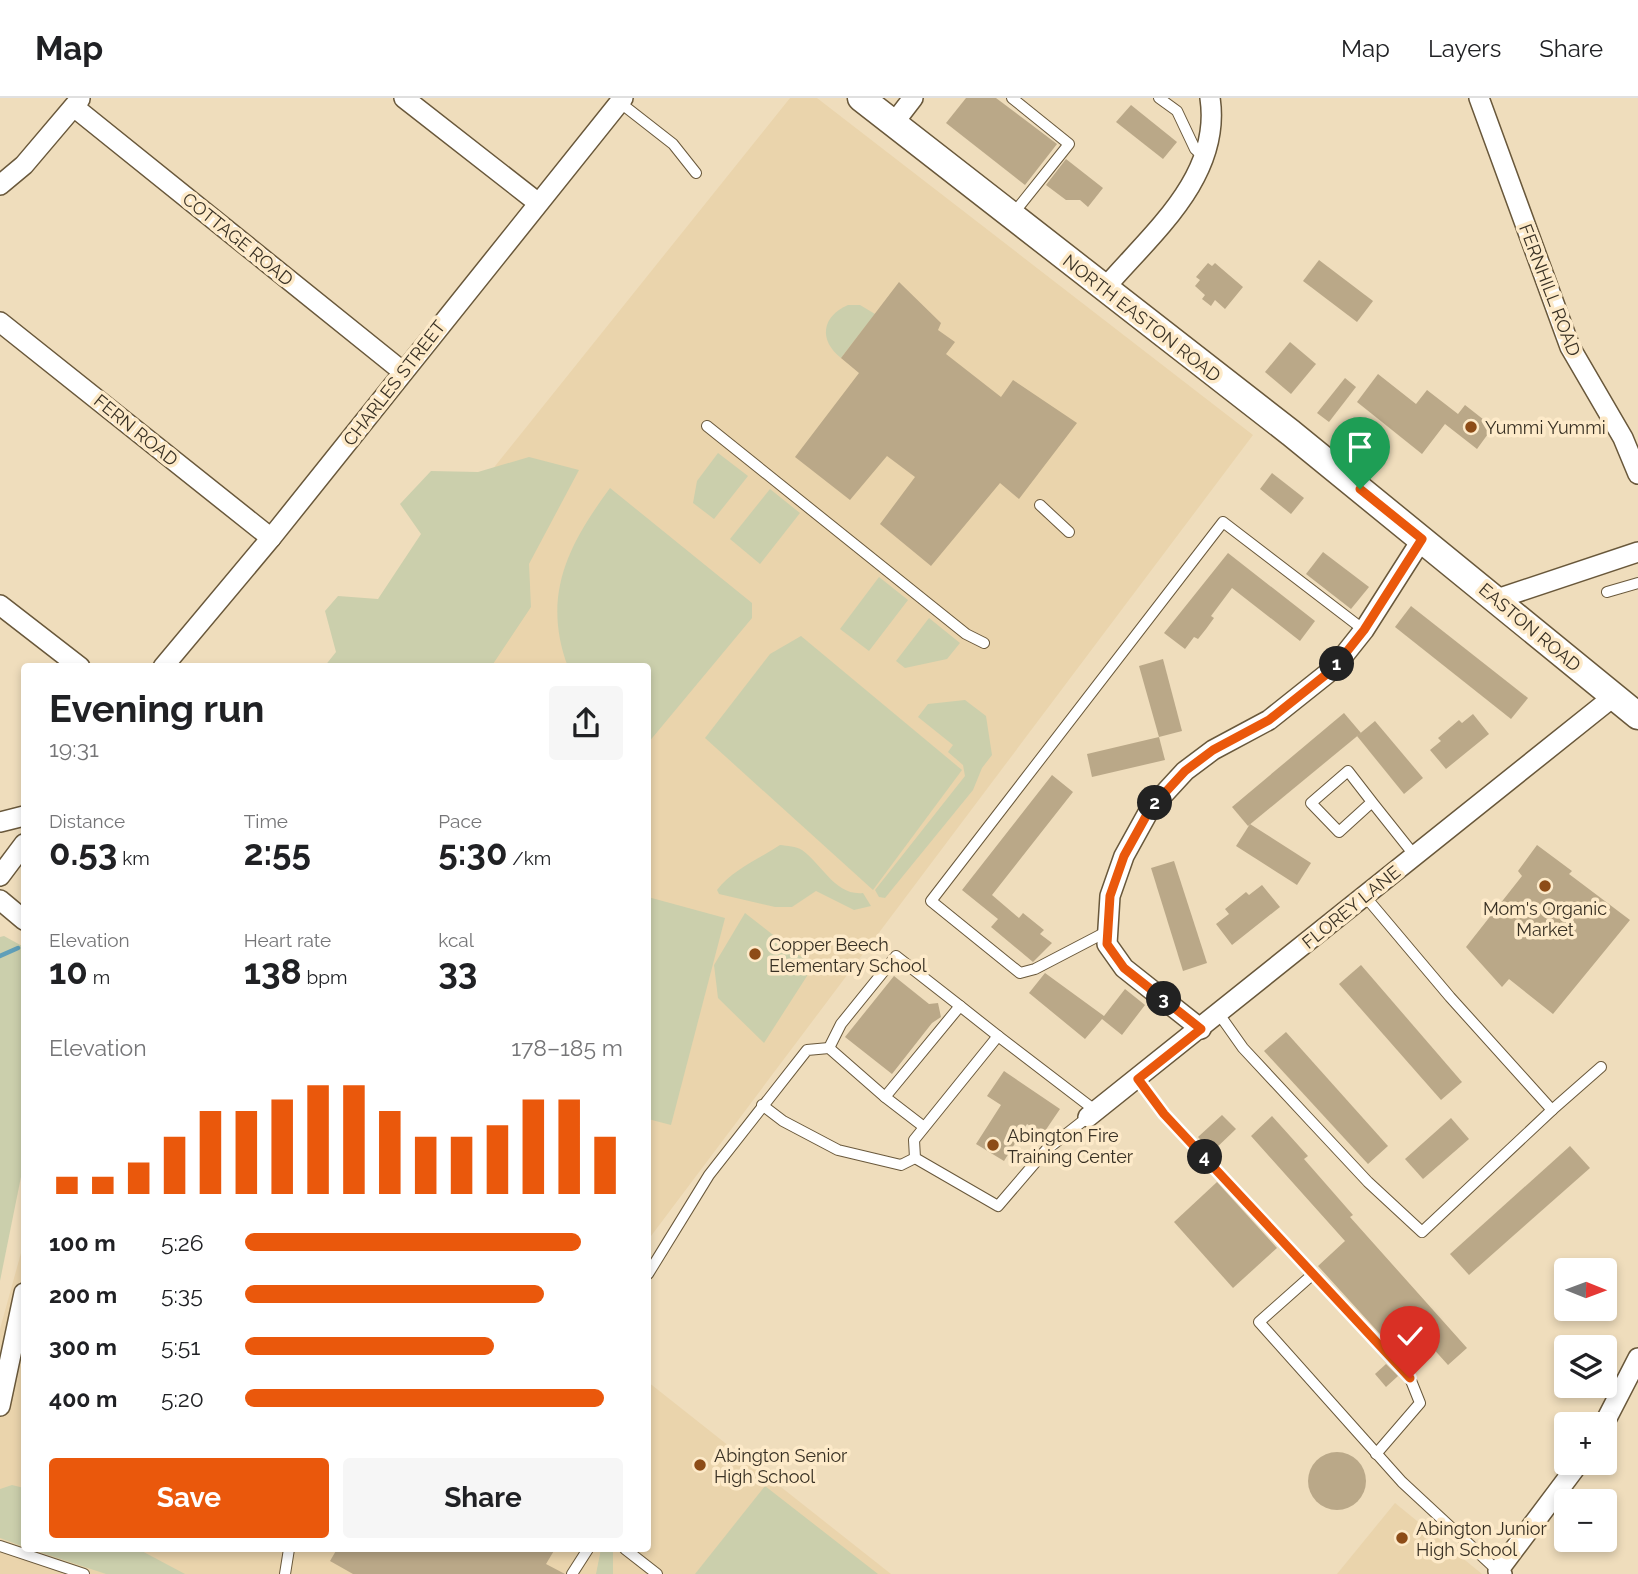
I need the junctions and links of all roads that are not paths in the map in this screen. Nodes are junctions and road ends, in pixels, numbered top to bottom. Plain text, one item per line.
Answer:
1 (404, 98) edge
2 (861, 98) edge
3 (913, 98) edge
4 (1012, 98) edge
5 (1159, 98) edge
6 (1210, 98) edge
7 (1479, 98) edge
8 (619, 99) edge
9 (77, 103) edge
10 (893, 124) junction
11 (1206, 158) junction
12 (696, 173) dead end
13 (0, 185) edge
14 (537, 202) junction
15 (1010, 218) junction
16 (1104, 289) junction
17 (0, 322) edge
18 (402, 371) junction
19 (707, 426) dead end
20 (1638, 474) edge
21 (1040, 505) dead end
22 (1069, 532) dead end
23 (271, 538) junction
24 (1422, 539) junction
25 (1638, 552) edge
26 (1638, 583) edge
27 (1607, 592) dead end
28 (1497, 599) junction
29 (0, 605) edge
30 (1364, 630) junction
31 (984, 643) dead end
32 (75, 663) edge
33 (166, 663) edge
34 (1613, 697) junction
35 (1638, 716) edge
36 (1372, 802) junction
37 (21, 817) edge
38 (0, 822) edge
39 (21, 848) edge
40 (1415, 856) junction
41 (0, 876) edge
42 (1364, 895) junction
43 (0, 900) edge
44 (21, 918) edge
45 (1107, 932) junction
46 (960, 1006) junction
47 (1219, 1014) junction
48 (1201, 1029) junction
49 (998, 1036) junction
50 (830, 1048) junction
51 (1601, 1067) dead end
52 (1138, 1079) junction
53 (885, 1097) junction
54 (762, 1105) junction
55 (1552, 1110) junction
56 (1092, 1114) junction
57 (924, 1127) junction
58 (915, 1158) junction
59 (651, 1269) edge
60 (1312, 1275) junction
61 (21, 1307) edge
62 (1638, 1358) edge
63 (0, 1406) edge
64 (1610, 1412) edge
65 (1376, 1454) junction
66 (1570, 1475) edge
67 (0, 1546) edge
68 (289, 1552) edge
69 (586, 1552) edge
70 (629, 1552) edge
71 (1500, 1572) edge
72 (84, 1574) edge
73 (285, 1574) edge
74 (572, 1574) edge
75 (657, 1574) edge

1 - 14 street
2 - 10 main road, NORTH EASTON ROAD
3 - 10 street
4 - 15 lane
5 - 11 lane
6 - 11 street
7 - 20 street, FERNHILL ROAD
8 - 12 lane
8 - 14 street, CHARLES STREET
9 - 13 street
9 - 18 street, COTTAGE ROAD
10 - 15 main road, NORTH EASTON ROAD
11 - 16 street
14 - 18 street, CHARLES STREET
15 - 16 main road, NORTH EASTON ROAD
16 - 24 main road, NORTH EASTON ROAD
17 - 23 street, FERN ROAD
18 - 23 street, CHARLES STREET
19 - 31 lane
21 - 22 lane
23 - 33 street, CHARLES STREET
24 - 28 main road, EASTON ROAD
24 - 30 street
25 - 28 street
26 - 27 lane
28 - 34 main road, EASTON ROAD
29 - 32 street
30 - 45 street
30 - 45 lane
34 - 35 main road, EASTON ROAD
34 - 40 street, FLOREY LANE
36 - 36 lane
36 - 40 lane
37 - 38 street
39 - 41 street
40 - 42 street, FLOREY LANE
42 - 47 street, FLOREY LANE
42 - 55 lane
43 - 44 street
45 - 48 street
46 - 49 lane
46 - 50 lane
46 - 53 lane
47 - 48 street, FLOREY LANE
47 - 55 lane
48 - 52 street, FLOREY LANE
49 - 56 lane
49 - 57 lane
50 - 53 lane
50 - 54 lane
51 - 55 lane
52 - 56 street, FLOREY LANE
52 - 60 lane
53 - 57 lane
54 - 58 lane
54 - 59 lane
56 - 58 lane
57 - 58 lane
60 - 65 lane
60 - 65 lane
61 - 63 street
62 - 64 street
65 - 71 lane
66 - 71 street
67 - 72 lane
68 - 73 lane
69 - 74 lane
70 - 75 lane

